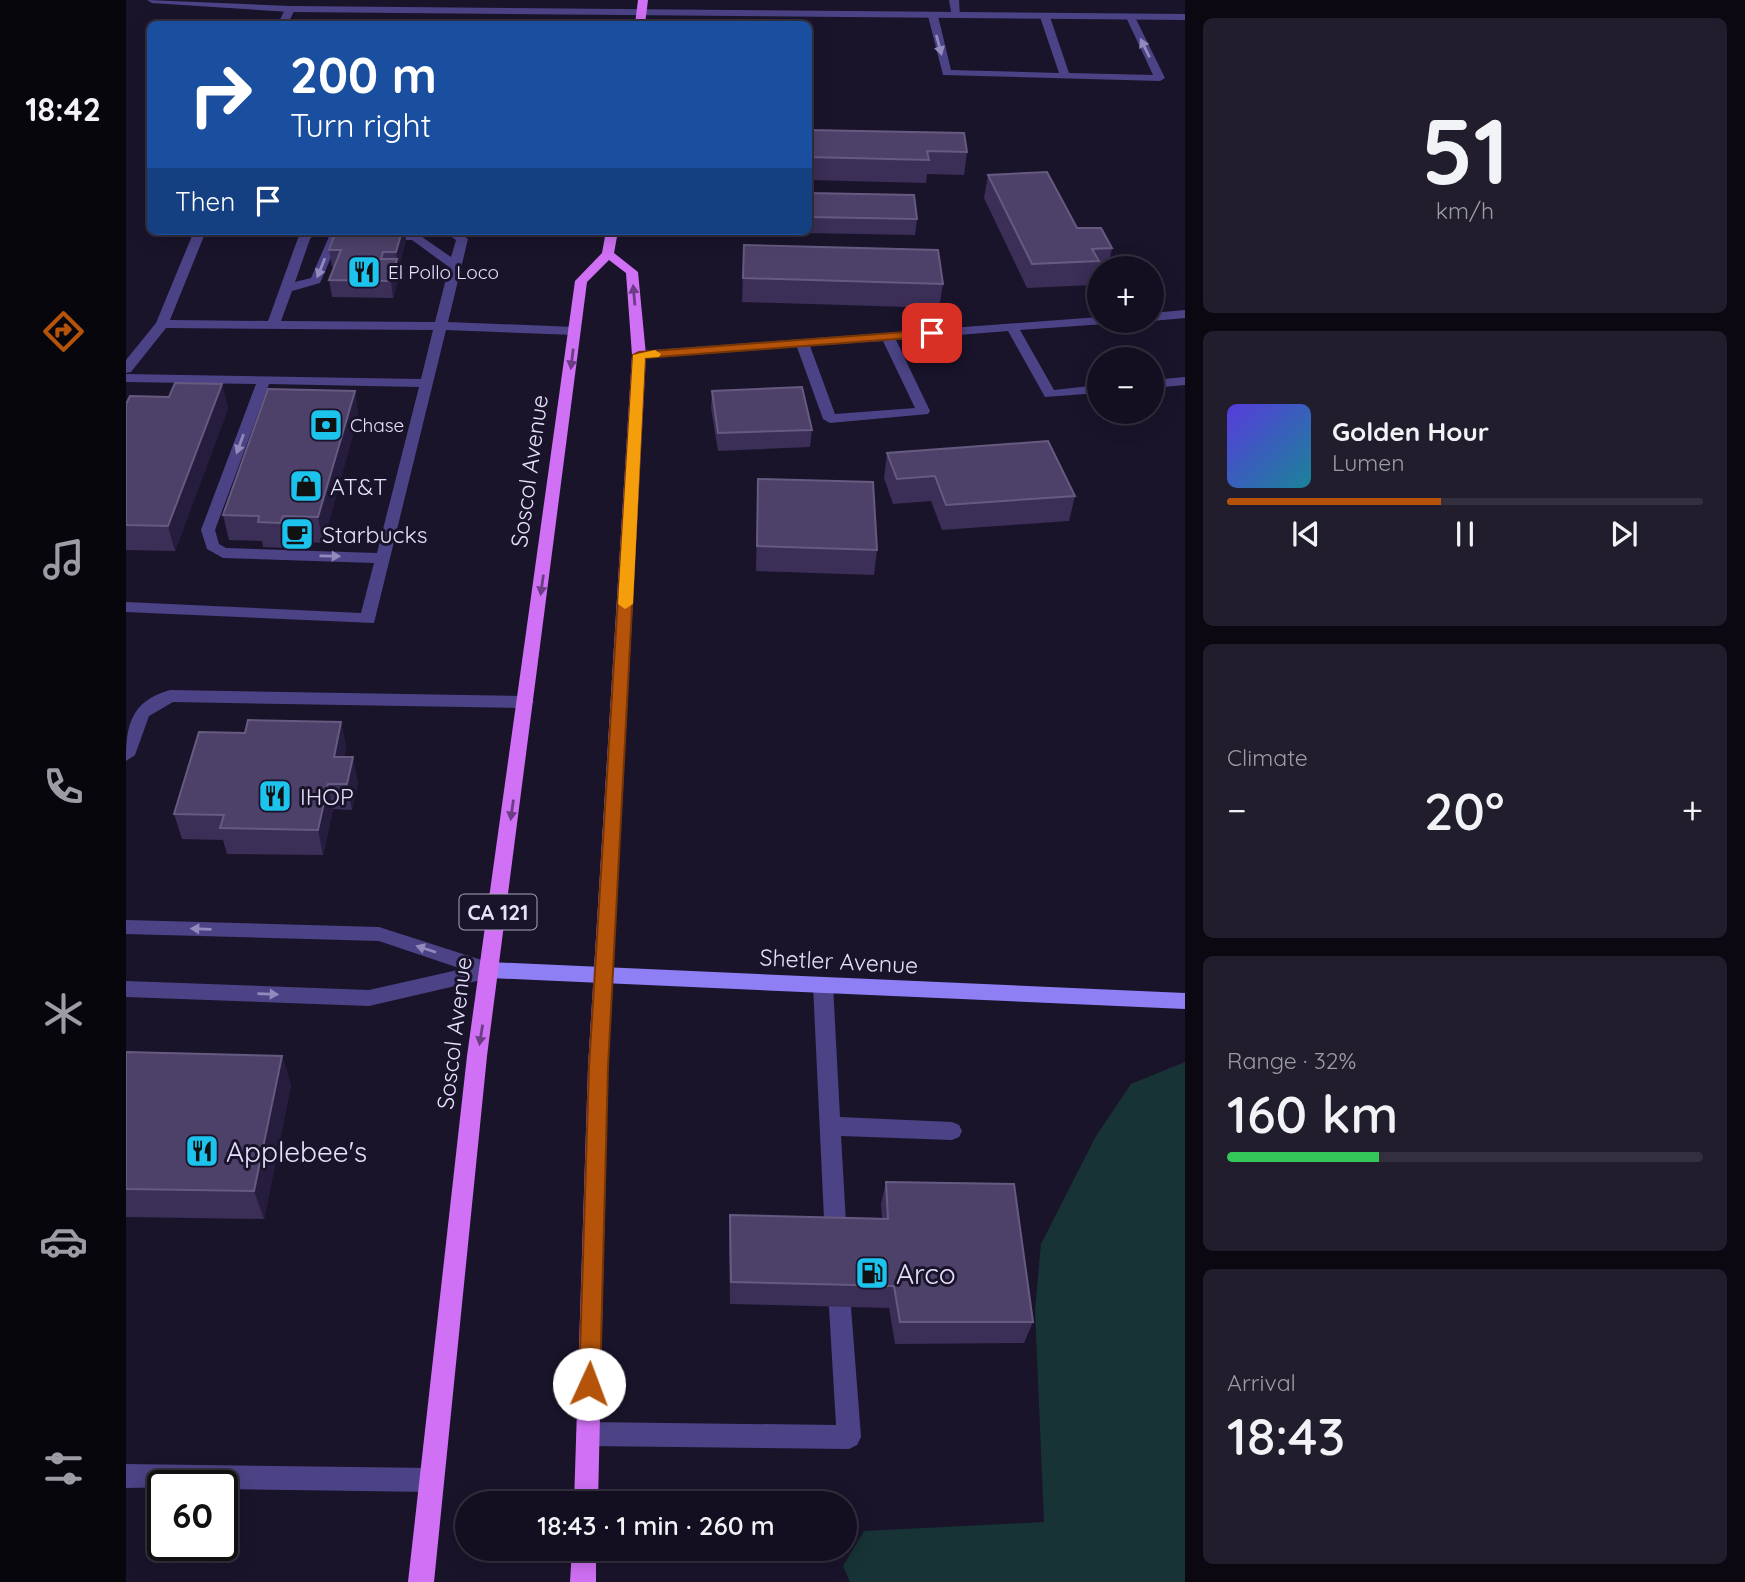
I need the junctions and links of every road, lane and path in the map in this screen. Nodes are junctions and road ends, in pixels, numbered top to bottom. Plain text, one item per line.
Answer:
1 (152, 0) edge
2 (643, 0) edge
3 (954, 0) edge
4 (285, 6) edge
5 (933, 16) junction
6 (957, 16) junction
7 (1045, 17) junction
8 (1130, 17) junction
9 (1185, 17) edge
10 (641, 19) edge
11 (1065, 76) junction
12 (198, 235) edge
13 (307, 235) edge
14 (456, 235) edge
15 (611, 235) edge
16 (608, 254) junction
17 (456, 265) junction
18 (287, 288) junction
19 (1185, 314) edge
20 (1164, 316) edge
21 (1087, 321) edge
22 (274, 323) junction
23 (162, 324) junction
24 (442, 326) junction
25 (1012, 327) junction
26 (575, 331) junction
27 (888, 337) junction
28 (802, 343) junction
29 (639, 355) junction
30 (126, 369) edge
31 (126, 378) edge
32 (264, 380) junction
33 (1185, 381) edge
34 (425, 383) junction
35 (1164, 383) edge
36 (1087, 390) edge
37 (383, 558) junction
38 (126, 607) edge
39 (526, 702) junction
40 (126, 755) edge
41 (126, 926) edge
42 (490, 970) junction
43 (606, 974) junction
44 (823, 985) junction
45 (126, 989) edge
46 (1185, 1001) edge
47 (831, 1126) junction
48 (952, 1131) dead end
49 (836, 1240) edge
50 (840, 1307) edge
51 (588, 1434) junction
52 (126, 1476) edge
53 (432, 1480) junction
54 (586, 1491) edge
55 (584, 1561) edge
56 (421, 1582) edge
57 (583, 1582) edge

1 - 4 street
2 - 10 main road
3 - 6 street
4 - 10 street
5 - 6 street
5 - 10 street
5 -> 11 street
6 - 7 street
7 - 8 street
7 - 11 street
8 - 9 street
11 -> 8 street
12 - 23 street
13 - 18 street
14 - 17 street
15 - 16 main road
16 - 26 main road, Soscol Avenue / CA 121
29 -> 16 main road
17 -> 18 street
17 - 24 street
18 - 22 street
19 - 20 street
21 - 25 street
22 - 23 street
22 - 24 street
23 - 30 street
24 - 26 street
24 - 34 street
25 - 27 street
25 - 36 street
26 -> 39 main road, Soscol Avenue / CA 121
27 - 28 street
27 - 28 street
28 - 29 street
29 - 43 main road
31 - 32 street
32 - 34 street
32 -> 37 street
33 - 35 street
34 - 37 street
37 - 38 street
39 - 40 street
39 -> 42 main road, Soscol Avenue / CA 121
42 -> 41 street
42 - 43 street, Shetler Avenue
45 -> 42 street
42 -> 53 main road, Soscol Avenue / CA 121
43 - 44 street, Shetler Avenue
43 - 51 main road
44 - 46 street, Shetler Avenue
44 - 47 street
47 - 48 street
47 - 49 street
50 - 51 street
51 - 54 main road
52 - 53 street
53 - 56 main road, Soscol Avenue / CA 121
55 - 57 main road

